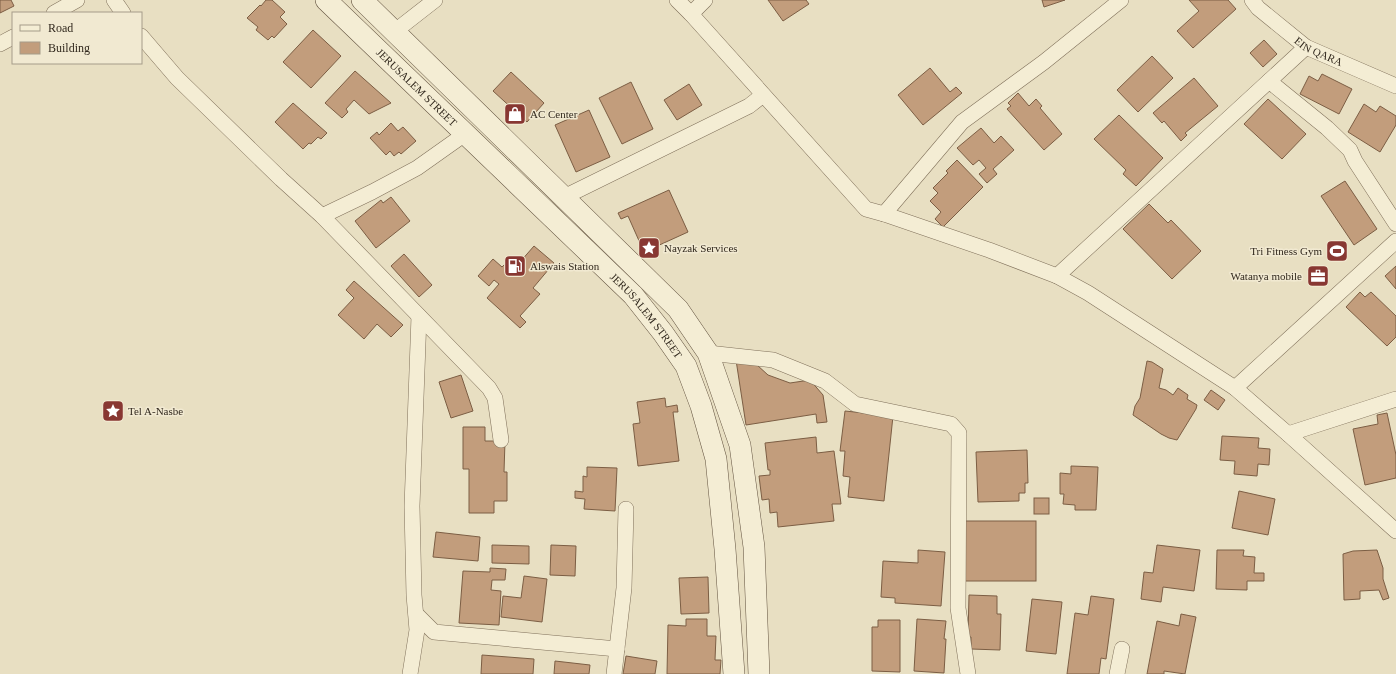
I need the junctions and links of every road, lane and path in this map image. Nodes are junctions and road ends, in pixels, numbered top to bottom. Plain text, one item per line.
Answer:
1 (77, 0) edge
2 (114, 0) edge
3 (326, 0) edge
4 (362, 0) edge
5 (435, 0) edge
6 (677, 0) edge
7 (705, 0) edge
8 (1121, 0) edge
9 (1252, 0) edge
10 (56, 12) edge
11 (122, 12) edge
12 (691, 14) junction
13 (394, 32) junction
14 (142, 37) edge
15 (12, 38) edge
16 (0, 44) edge
17 (375, 46) junction
18 (1306, 47) junction
19 (1269, 81) junction
20 (1396, 86) edge
21 (763, 95) junction
22 (465, 134) junction
23 (562, 198) junction
24 (884, 214) junction
25 (322, 216) junction
26 (1396, 224) edge
27 (1396, 241) edge
28 (1057, 276) junction
29 (418, 316) junction
30 (708, 353) junction
31 (1235, 388) junction
32 (1396, 399) edge
33 (1288, 434) junction
34 (501, 440) dead end
35 (626, 509) dead end
36 (1396, 531) edge
37 (416, 614) junction
38 (617, 649) junction
39 (1122, 649) dead end
40 (410, 674) edge
41 (614, 674) edge
42 (734, 674) edge
43 (760, 674) edge
44 (968, 674) edge
45 (1117, 674) edge

1 - 10 street
2 - 11 street
3 - 17 main road, JERUSALEM STREET
4 - 13 main road, JERUSALEM STREET
5 - 13 street
6 - 12 street
7 - 12 street
8 - 24 street
9 - 18 street, EIN QARA
12 - 21 street
13 - 17 main road
13 - 23 main road, JERUSALEM STREET
14 - 25 street
15 - 16 street
17 - 22 main road, JERUSALEM STREET
18 - 19 street
18 - 20 street, EIN QARA
19 - 26 street
19 - 28 street
21 - 23 street
21 - 24 street
22 - 25 street
22 - 42 main road, JERUSALEM STREET
23 - 30 main road, JERUSALEM STREET
24 - 28 street
25 - 29 street
27 - 31 street
28 - 31 street
29 - 34 street
29 - 37 street
30 - 43 main road, JERUSALEM STREET
30 - 44 street
31 - 33 street
32 - 33 street
33 - 36 street
35 - 38 street
37 - 38 street
37 - 40 street
38 - 41 street
39 - 45 street

